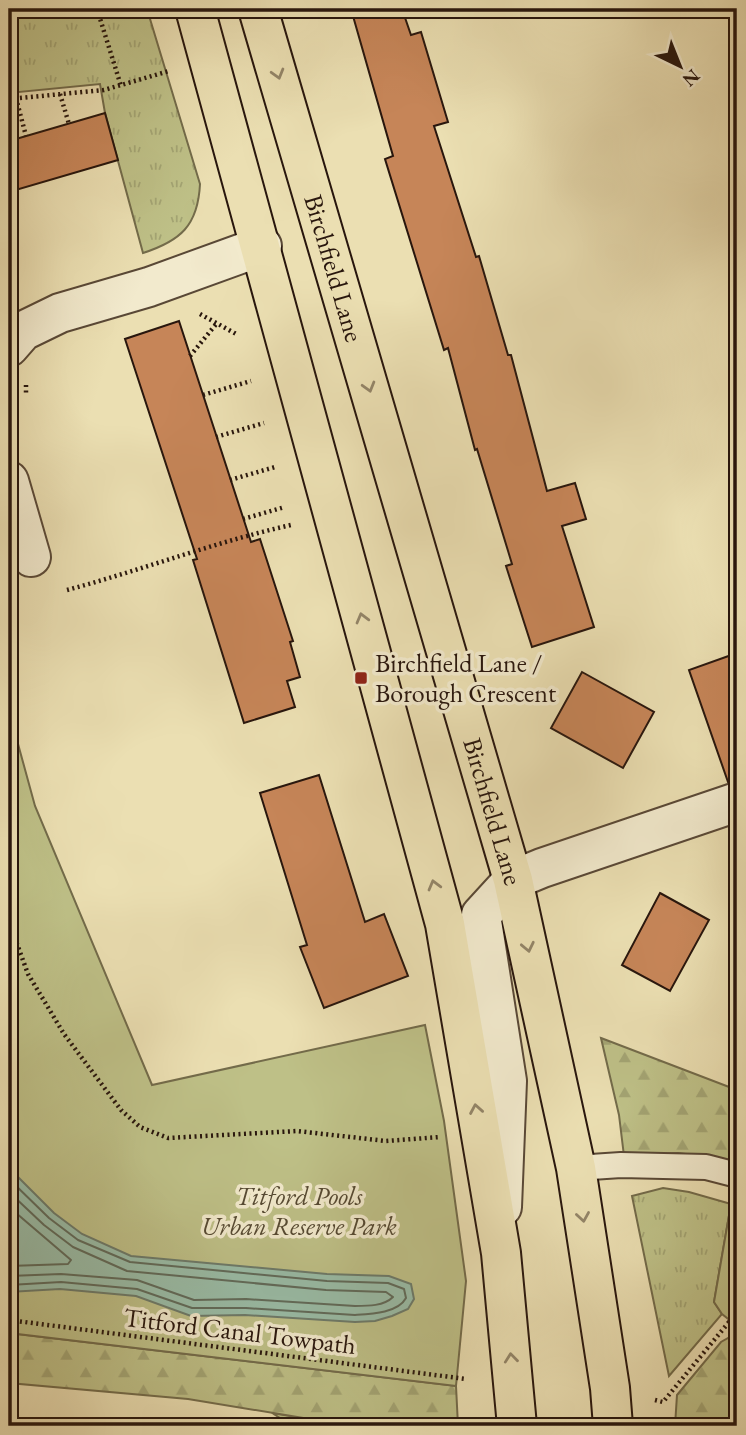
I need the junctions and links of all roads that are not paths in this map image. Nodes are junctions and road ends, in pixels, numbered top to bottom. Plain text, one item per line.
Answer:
1 (195, 9) edge
2 (258, 9) edge
3 (262, 247) junction
4 (18, 362) edge
5 (9, 481) edge
6 (31, 557) dead end
7 (737, 802) edge
8 (513, 880) junction
9 (576, 1168) junction
10 (737, 1175) edge
11 (500, 1253) junction
12 (610, 1388) junction
13 (517, 1426) edge
14 (604, 1426) edge
15 (613, 1426) edge

1 - 3 main road
2 -> 8 main road, Birchfield Lane
3 - 4 street
11 -> 3 main road
5 - 6 street
7 - 8 street
8 -> 9 main road, Birchfield Lane
8 - 11 street
9 - 10 lane
9 -> 12 main road, Birchfield Lane
13 -> 11 main road
12 - 14 lane
12 - 15 main road, Birchfield Lane

